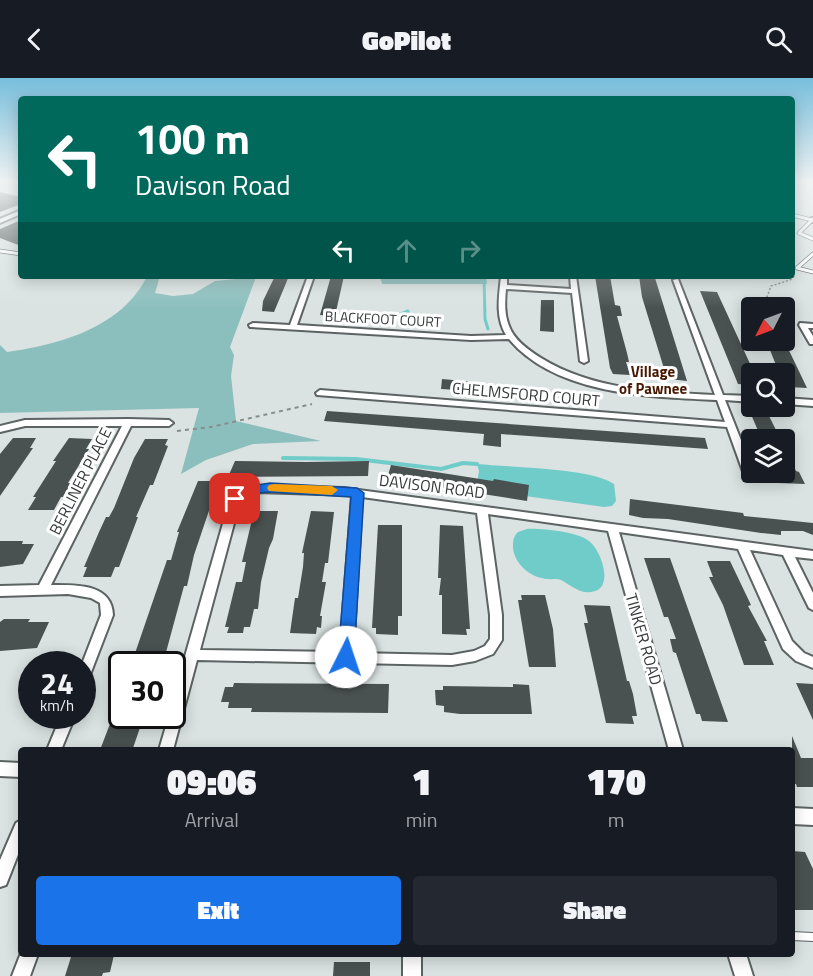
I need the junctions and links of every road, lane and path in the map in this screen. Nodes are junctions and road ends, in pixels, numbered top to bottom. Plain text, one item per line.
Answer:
1 (809, 224) edge
2 (813, 239) edge
3 (0, 251) edge
4 (18, 254) edge
5 (813, 254) edge
6 (797, 268) junction
7 (813, 272) edge
8 (795, 276) edge
9 (309, 279) edge
10 (504, 279) edge
11 (573, 279) edge
12 (791, 279) edge
13 (676, 280) dead end
14 (504, 287) junction
15 (575, 291) junction
16 (767, 297) edge
17 (253, 325) dead end
18 (813, 326) edge
19 (293, 327) junction
20 (511, 337) junction
21 (813, 342) edge
22 (584, 361) dead end
23 (320, 393) dead end
24 (720, 397) junction
25 (741, 398) edge
26 (795, 402) edge
27 (813, 403) edge
28 (312, 404) dead end
29 (128, 422) junction
30 (169, 423) dead end
31 (730, 425) junction
32 (0, 429) edge
33 (177, 431) dead end
34 (741, 454) edge
35 (357, 493) junction
36 (482, 509) junction
37 (612, 527) junction
38 (742, 545) junction
39 (787, 552) junction
40 (813, 555) edge
41 (0, 591) edge
42 (42, 591) junction
43 (813, 605) edge
44 (93, 651) edge
45 (193, 655) junction
46 (346, 657) junction
47 (813, 663) edge
48 (63, 729) edge
49 (55, 747) edge
50 (167, 747) edge
51 (675, 747) edge
52 (0, 769) edge
53 (18, 770) edge
54 (795, 816) edge
55 (813, 817) edge
56 (18, 835) edge
57 (0, 879) edge
58 (795, 936) edge
59 (813, 937) edge
60 (28, 957) edge
61 (412, 957) edge
62 (738, 957) edge
63 (21, 976) edge
64 (412, 976) edge
65 (744, 976) edge

1 - 2 lane
3 - 4 lane
5 - 6 lane
6 - 7 lane
6 - 8 path
9 - 19 street
10 - 14 street
11 - 15 street
12 - 16 path
13 - 24 street
14 - 15 street
14 - 20 street
15 - 22 street
17 - 19 street, BLACKFOOT COURT
18 - 21 street
19 - 20 street, BLACKFOOT COURT
20 - 24 street
23 - 31 street, CHELMSFORD COURT
24 - 25 street
24 - 31 street
26 - 27 street
28 - 33 path
29 - 30 street, BERLINER PLACE
29 - 32 street
29 - 42 street, BERLINER PLACE
31 - 34 street
35 - 36 street, DAVISON ROAD
35 - 45 street, DAVISON ROAD
35 - 46 street
36 - 37 street, DAVISON ROAD
36 - 46 street
37 - 38 street, DAVISON ROAD
37 - 51 street, TINKER ROAD
38 - 39 street, DAVISON ROAD
38 - 47 street
39 - 40 street, DAVISON ROAD
39 - 43 street
41 - 42 street
42 - 44 street
45 - 46 street
45 - 50 street, DAVISON ROAD
48 - 49 street
52 - 53 street
54 - 55 street
56 - 57 street
58 - 59 lane
60 - 63 street
61 - 64 street
62 - 65 street

